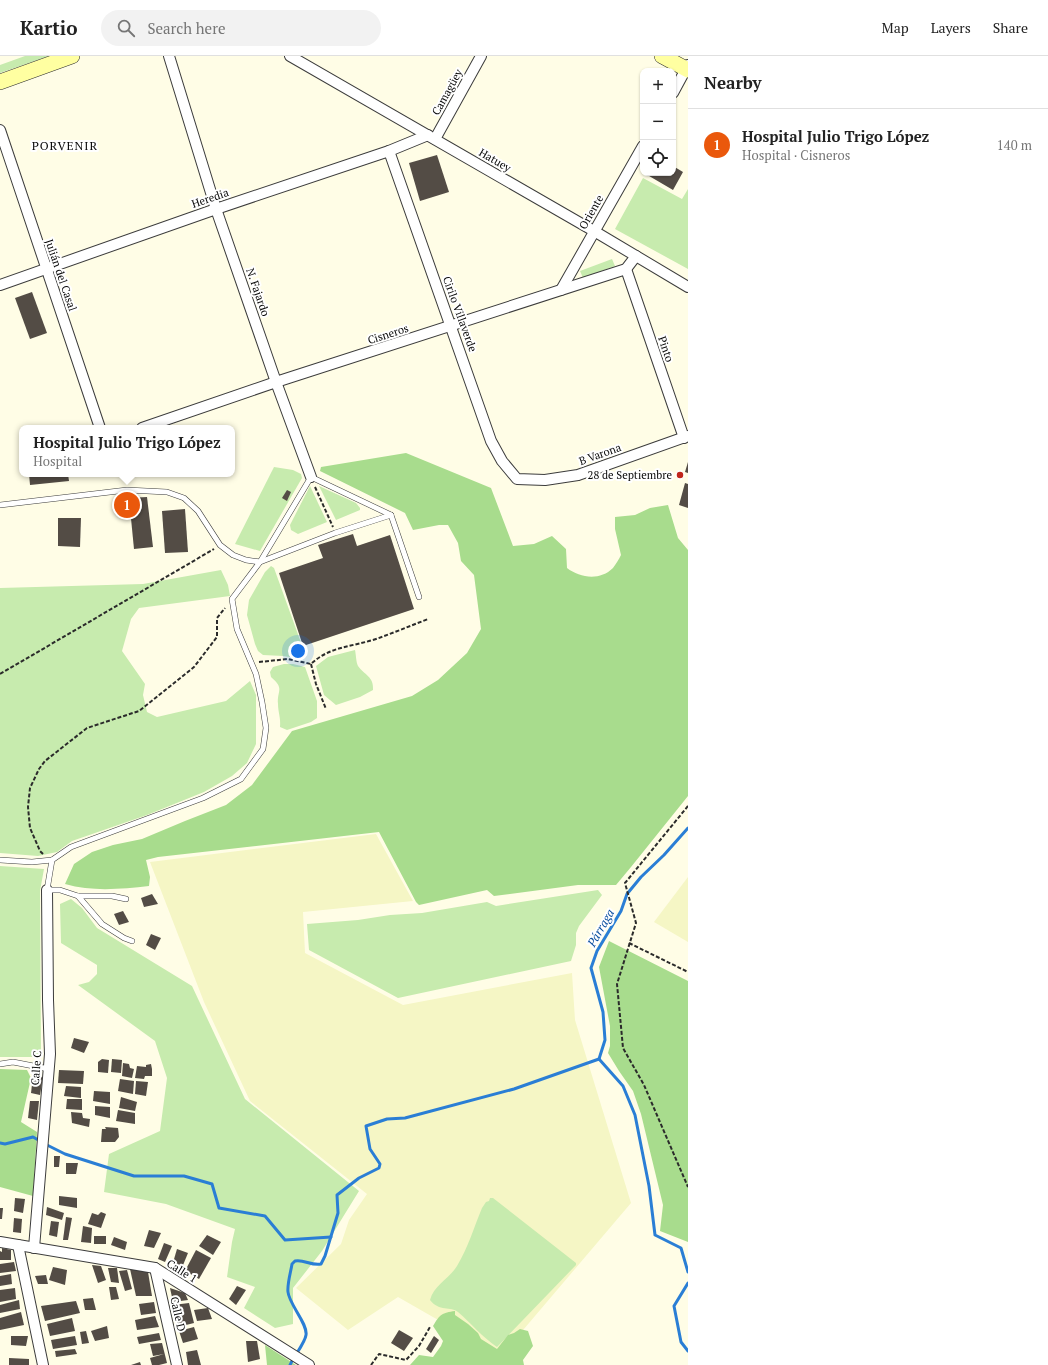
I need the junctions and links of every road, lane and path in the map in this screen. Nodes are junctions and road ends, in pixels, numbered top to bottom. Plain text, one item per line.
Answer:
1 (70, 56) edge
2 (168, 56) edge
3 (290, 56) edge
4 (481, 56) edge
5 (662, 56) edge
6 (688, 68) edge
7 (0, 82) edge
8 (676, 88) edge
9 (0, 130) edge
10 (431, 137) junction
11 (389, 151) junction
12 (640, 151) edge
13 (216, 208) junction
14 (594, 231) junction
15 (636, 256) junction
16 (46, 269) junction
17 (626, 269) junction
18 (0, 285) edge
19 (688, 287) edge
20 (561, 290) junction
21 (451, 326) junction
22 (276, 382) junction
23 (99, 425) edge
24 (151, 425) edge
25 (686, 437) edge
26 (311, 477) junction
27 (517, 479) joint
28 (0, 504) edge
29 (391, 515) junction
30 (335, 533) junction
31 (220, 545) junction
32 (260, 562) junction
33 (419, 597) dead end
34 (232, 599) junction
35 (428, 619) dead end
36 (252, 663) junction
37 (311, 664) junction
38 (0, 674) edge
39 (326, 709) dead end
40 (688, 806) edge
41 (0, 860) edge
42 (52, 860) junction
43 (47, 890) junction
44 (78, 896) junction
45 (126, 899) dead end
46 (132, 941) dead end
47 (629, 943) junction
48 (688, 972) edge
49 (0, 1064) edge
50 (49, 1069) junction
51 (688, 1187) edge
52 (0, 1242) edge
53 (18, 1245) junction
54 (34, 1248) junction
55 (155, 1268) junction
56 (430, 1327) dead end
57 (305, 1363) edge
58 (43, 1365) edge
59 (178, 1365) edge
60 (371, 1365) edge

1 - 7 street
2 - 13 street, N. Fajardo
3 - 10 street, Hatuey
4 - 10 street, Camagüey
5 - 6 street
6 - 8 street
9 - 16 street, Julián del Casal
10 - 11 street, Heredia
10 - 14 street, Hatuey
11 - 13 street, Heredia
11 - 21 street, Cirilo Villaverde
12 - 14 street, Oriente
13 - 16 street, Heredia
13 - 22 street, N. Fajardo
14 - 15 street, Hatuey
14 - 20 street, Oriente
15 - 17 street
15 - 19 street, Hatuey
16 - 18 street, Heredia
16 - 23 street, Julián del Casal
17 - 20 street, Cisneros
17 - 25 street, Pinto
20 - 21 street, Cisneros
21 - 22 street, Cisneros
21 - 27 street, Cirilo Villaverde
22 - 24 street, Cisneros
22 - 26 street, N. Fajardo
25 - 27 street, B Varona
26 - 29 lane
26 - 30 path
26 - 32 lane
28 - 31 lane
29 - 30 lane
29 - 33 lane
30 - 32 lane
31 - 32 lane
31 - 38 path
32 - 34 lane
34 - 36 lane
34 - 42 path
35 - 37 path
36 - 37 path
36 - 42 lane
37 - 39 path
40 - 47 path
41 - 42 lane
42 - 43 lane
43 - 44 lane
43 - 50 street, Calle C
44 - 45 lane
44 - 46 lane
47 - 48 path
47 - 51 path
49 - 50 lane
50 - 54 street, Calle C
52 - 53 street, Calle 1
53 - 54 street, Calle 1
53 - 58 street
54 - 55 street, Calle 1
55 - 57 street, Calle 1
55 - 59 street, Calle D
56 - 60 path

